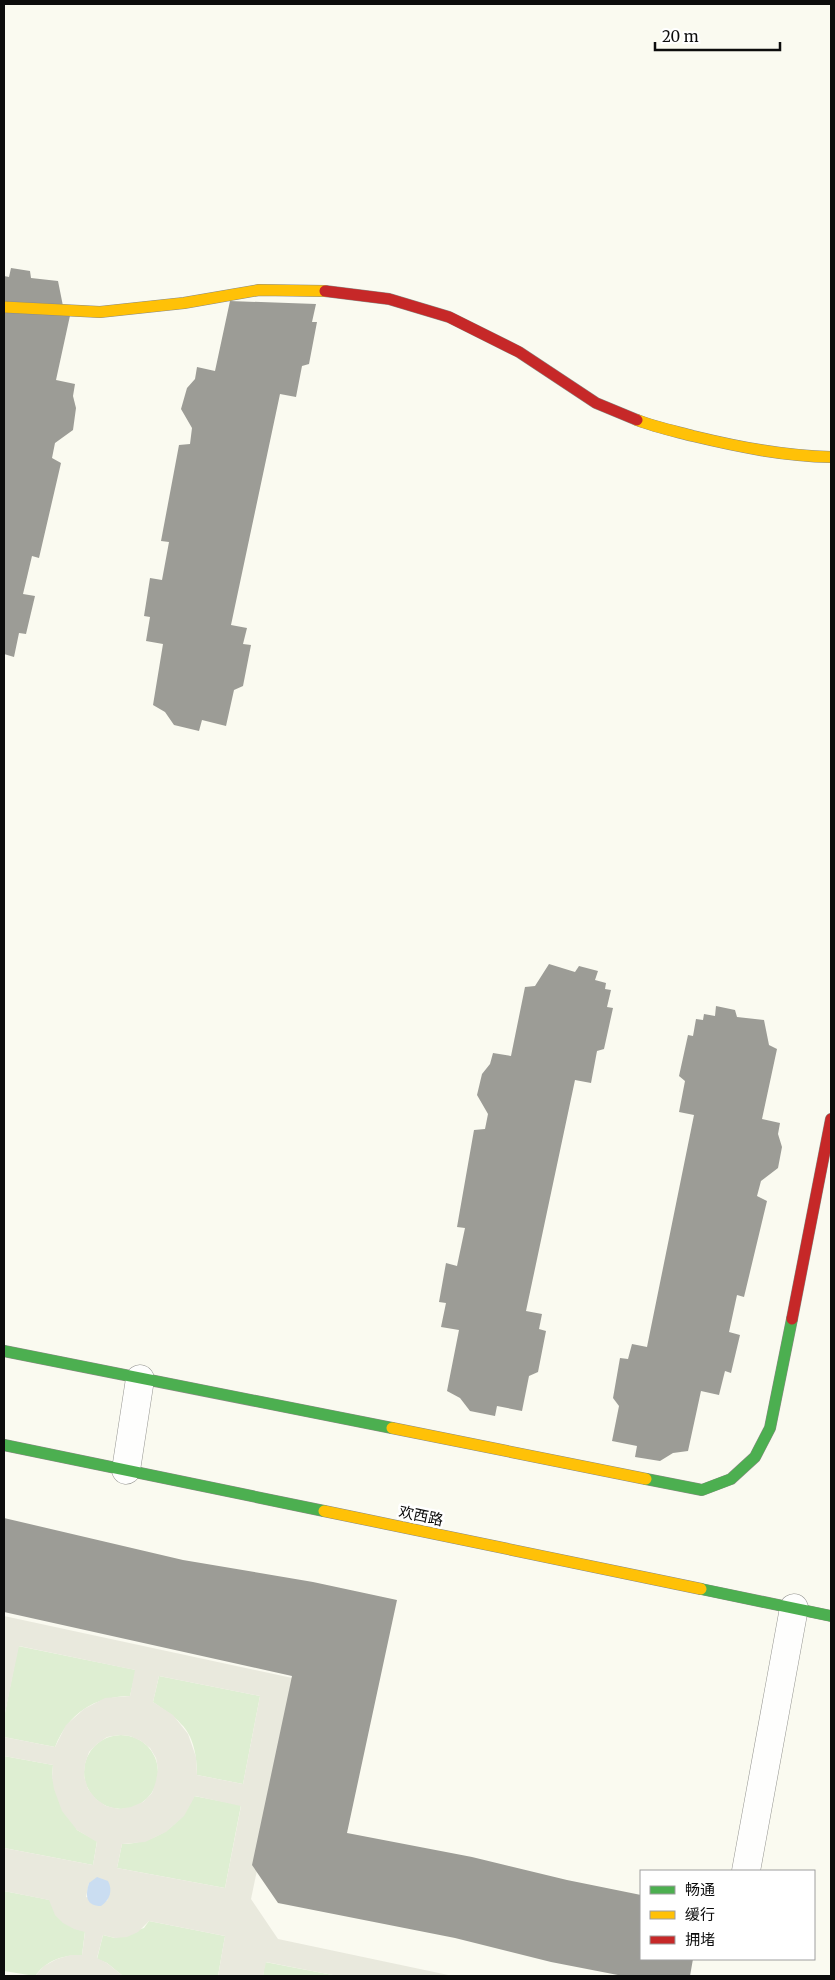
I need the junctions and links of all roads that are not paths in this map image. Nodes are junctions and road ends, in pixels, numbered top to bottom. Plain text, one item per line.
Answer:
1 (4, 308) edge
2 (831, 457) edge
3 (831, 1119) edge
4 (4, 1351) edge
5 (140, 1379) junction
6 (4, 1445) edge
7 (126, 1470) junction
8 (794, 1608) junction
9 (831, 1616) edge
10 (746, 1870) edge

1 - 2 street
3 - 5 street
4 - 5 street
5 - 7 street
6 - 7 street, 欢西路
7 - 8 street, 欢西路
8 - 9 street, 欢西路
8 - 10 street

